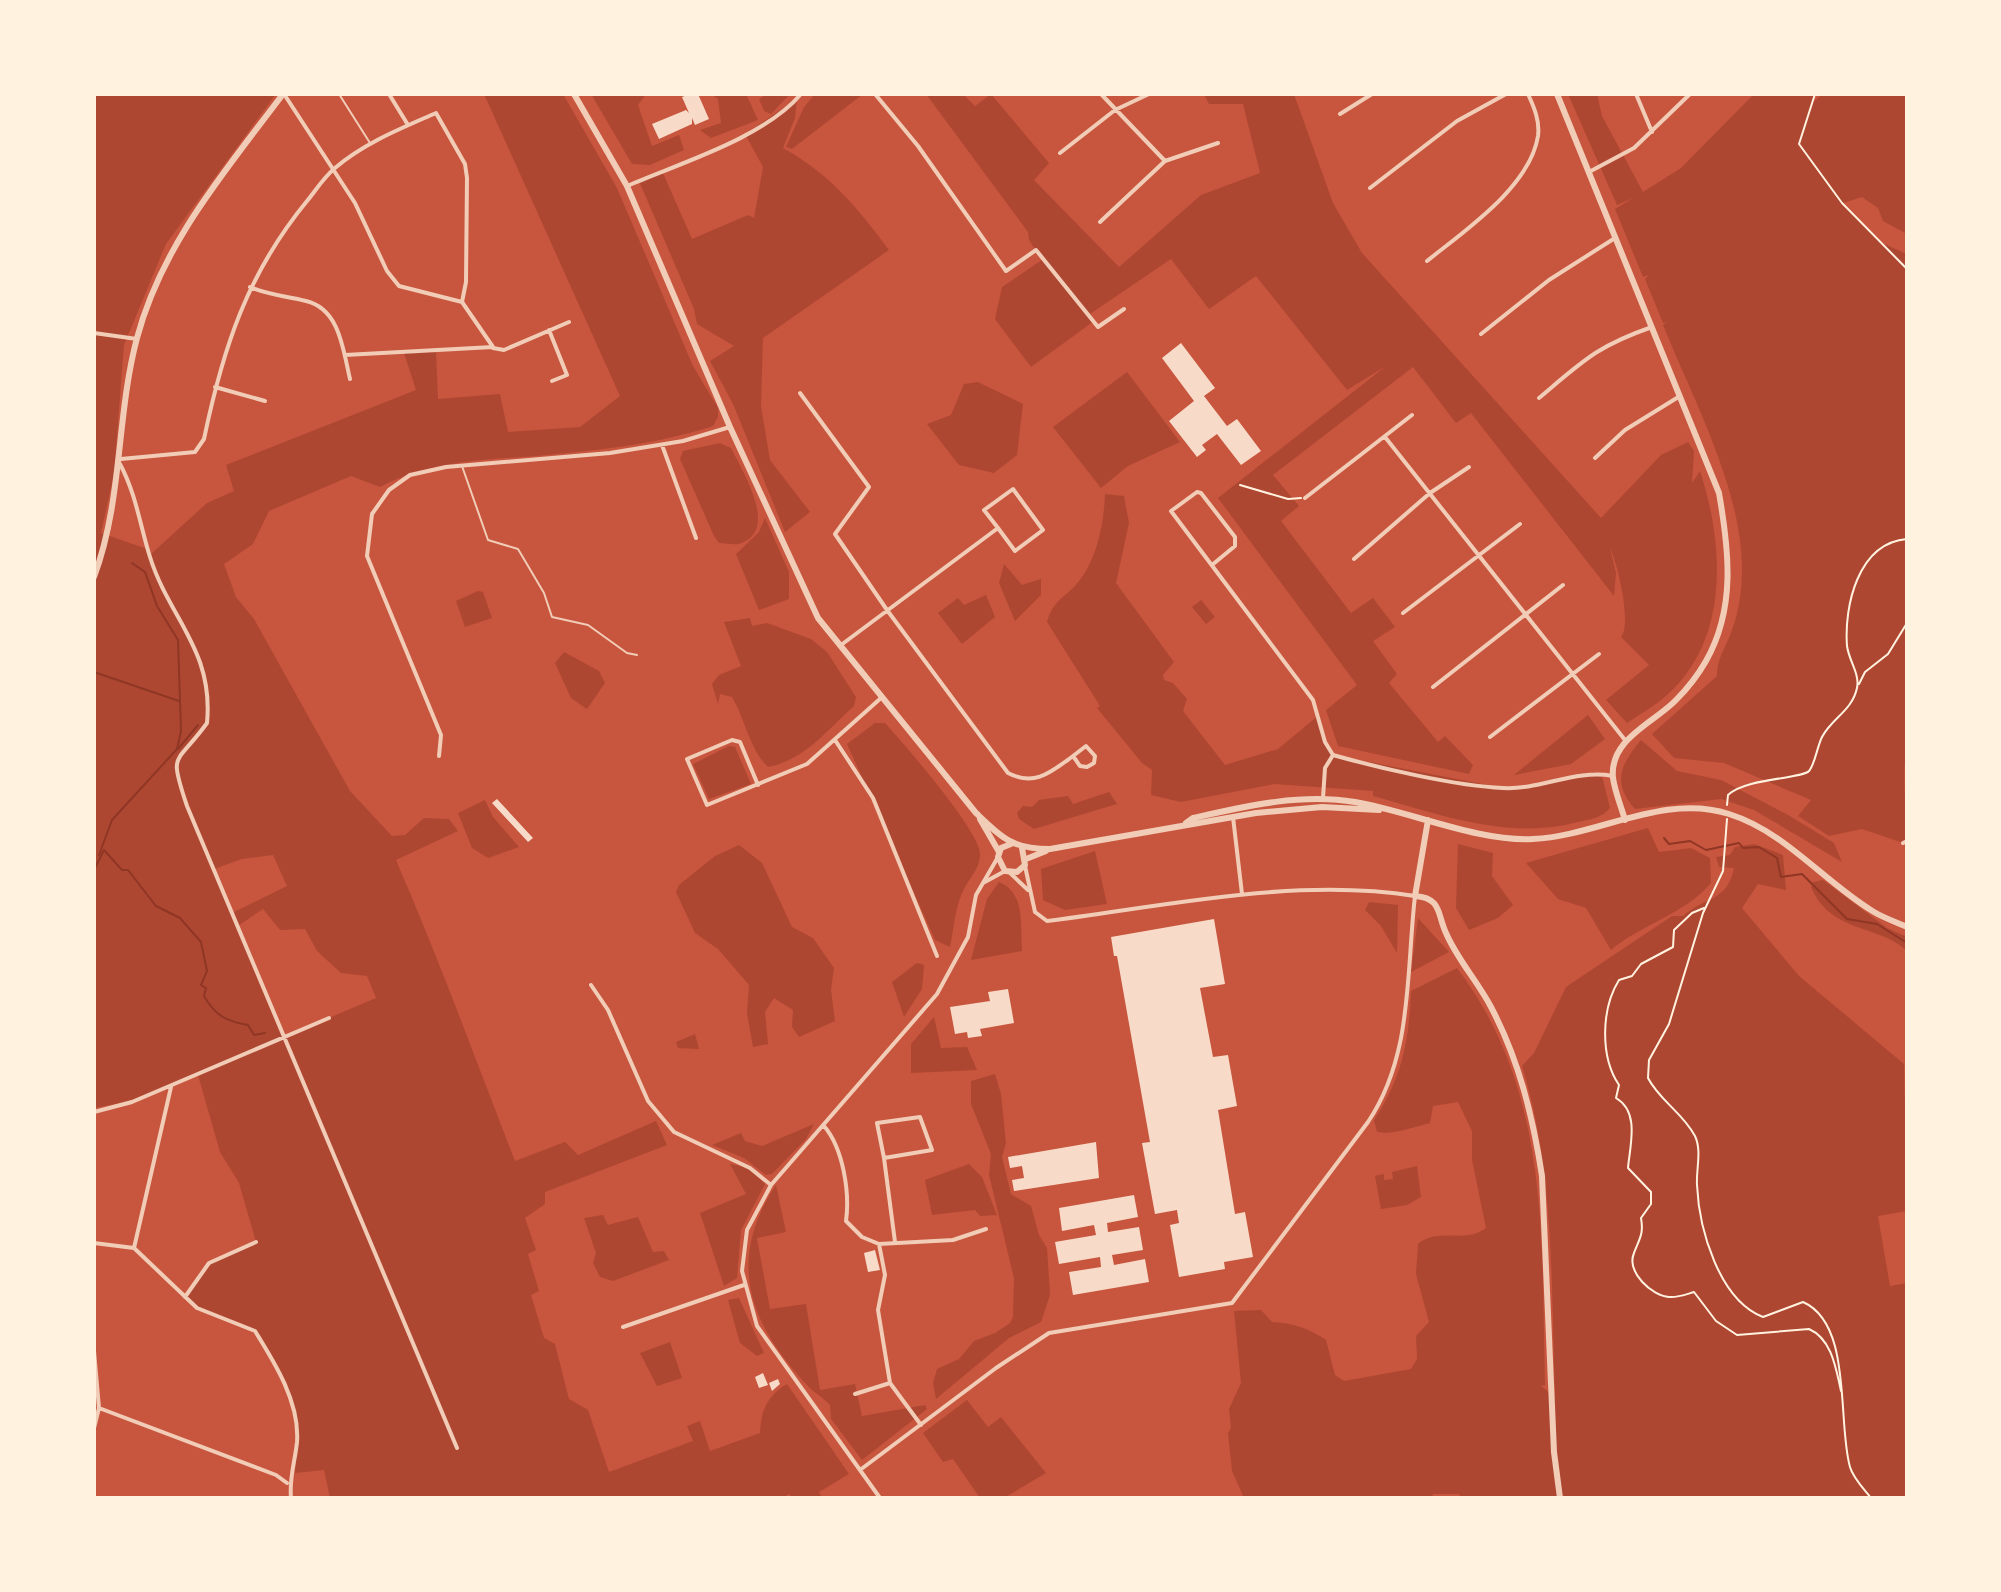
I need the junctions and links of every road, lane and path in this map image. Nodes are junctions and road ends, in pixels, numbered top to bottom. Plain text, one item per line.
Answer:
1 (284, 94) edge
2 (339, 94) edge
3 (389, 94) edge
4 (574, 94) edge
5 (801, 94) edge
6 (875, 94) edge
7 (1101, 94) edge
8 (1149, 94) edge
9 (1372, 94) edge
10 (1506, 94) edge
11 (1528, 94) edge
12 (1557, 94) edge
13 (1636, 94) edge
14 (1690, 94) edge
15 (1815, 94) edge
16 (1115, 110) junction
17 (1340, 114) dead end
18 (408, 125) junction
19 (1652, 132) junction
20 (1218, 143) dead end
21 (370, 144) junction
22 (1060, 153) dead end
23 (1165, 161) junction
24 (334, 169) junction
25 (1589, 172) junction
26 (627, 186) junction
27 (1370, 188) dead end
28 (1100, 222) dead end
29 (1616, 237) junction
30 (1427, 261) dead end
31 (1907, 269) edge
32 (250, 287) junction
33 (462, 302) junction
34 (1124, 309) dead end
35 (569, 322) dead end
36 (1652, 327) junction
37 (549, 330) junction
38 (94, 333) edge
39 (1481, 334) dead end
40 (137, 339) junction
41 (493, 347) junction
42 (345, 355) junction
43 (350, 379) dead end
44 (552, 381) dead end
45 (215, 387) junction
46 (800, 393) dead end
47 (1680, 396) junction
48 (1539, 398) dead end
49 (265, 401) dead end
50 (1412, 415) dead end
51 (730, 427) junction
52 (1385, 437) junction
53 (662, 445) junction
54 (1595, 458) dead end
55 (120, 461) junction
56 (462, 466) junction
57 (1469, 467) dead end
58 (1240, 485) dead end
59 (1430, 493) junction
60 (1305, 498) joint
61 (1520, 524) dead end
62 (998, 528) junction
63 (696, 538) dead end
64 (1907, 539) edge
65 (1478, 555) junction
66 (1354, 559) dead end
67 (1212, 565) junction
68 (94, 577) edge
69 (1563, 585) dead end
70 (887, 610) junction
71 (1403, 613) dead end
72 (1523, 614) junction
73 (1907, 623) edge
74 (839, 647) junction
75 (1599, 654) dead end
76 (637, 655) dead end
77 (1573, 677) junction
78 (1433, 687) dead end
79 (1857, 687) junction
80 (881, 698) junction
81 (1490, 737) dead end
82 (835, 740) junction
83 (1625, 740) junction
84 (1333, 755) junction
85 (439, 756) dead end
86 (1073, 756) junction
87 (1613, 776) junction
88 (758, 785) junction
89 (1745, 787) dead end
90 (1323, 803) junction
91 (1231, 810) junction
92 (976, 813) junction
93 (1233, 818) junction
94 (1428, 820) junction
95 (1625, 820) junction
96 (1186, 823) junction
97 (1728, 842) dead end
98 (1011, 844) junction
99 (1022, 848) junction
100 (1050, 849) junction
101 (998, 854) junction
102 (1025, 862) junction
103 (1007, 872) junction
104 (981, 885) junction
105 (1030, 892) junction
106 (1242, 894) junction
107 (1415, 896) junction
108 (1705, 908) junction
109 (1907, 927) edge
110 (937, 956) dead end
111 (591, 985) dead end
112 (329, 1018) dead end
113 (284, 1037) junction
114 (171, 1086) junction
115 (94, 1112) edge
116 (824, 1126) junction
117 (884, 1158) junction
118 (771, 1185) junction
119 (986, 1229) dead end
120 (256, 1242) dead end
121 (895, 1242) junction
122 (94, 1243) edge
123 (879, 1244) junction
124 (134, 1248) junction
125 (744, 1285) junction
126 (185, 1297) junction
127 (623, 1327) dead end
128 (94, 1351) edge
129 (890, 1383) junction
130 (855, 1394) dead end
131 (1844, 1403) junction
132 (99, 1408) junction
133 (921, 1425) junction
134 (94, 1428) edge
135 (457, 1448) dead end
136 (860, 1470) junction
137 (288, 1485) junction
138 (291, 1498) edge
139 (880, 1498) edge
140 (1560, 1498) edge
141 (1871, 1498) edge

1 - 24 street
1 - 40 street
2 - 21 lane
3 - 18 street
4 - 26 street
5 - 26 street
6 - 34 street
7 - 16 street
8 - 16 street
9 - 17 street
10 - 27 street
11 - 30 street
12 - 25 street
13 - 19 street
14 - 19 street
15 - 31 path
16 - 22 street
16 - 23 street
18 - 21 street
18 - 33 street
19 - 25 street
20 - 23 street
21 - 24 street
23 - 28 street
24 - 32 street
24 - 33 street
25 - 29 street
26 - 51 street
29 - 36 street
29 - 39 street
32 - 42 street
32 - 45 street
33 - 41 street
35 - 37 street
36 - 47 street
36 - 48 street
37 - 41 street
37 - 44 street
38 - 40 street
40 - 55 street
41 - 42 street
42 - 43 street
45 - 49 street
45 - 55 street
46 - 70 street
47 - 54 street
47 - 83 street
50 - 52 street
51 - 53 street
51 - 74 street
52 - 59 street
52 - 60 street
53 - 56 street
53 - 63 street
55 - 68 street
55 - 113 street
56 - 76 lane
56 - 85 street
57 - 59 street
58 - 60 path
59 - 65 street
59 - 66 street
61 - 65 street
62 - 62 street
62 - 70 street
64 - 79 path
65 - 71 street
65 - 72 street
67 - 67 street
67 - 84 street
69 - 72 street
70 - 74 street
70 - 86 street
72 - 77 street
72 - 78 street
73 - 79 path
74 - 80 street
75 - 77 street
77 - 81 street
77 - 83 street
79 - 89 path
80 - 82 street
80 - 92 street
82 - 88 street
82 - 110 street
83 - 87 street
84 - 87 street
84 - 90 street
86 - 86 street
87 - 95 street
88 - 88 street
90 - 91 street
90 - 93 street
90 - 94 street
91 - 93 street
91 - 96 street
92 - 98 street
92 - 101 street
93 - 96 street
93 - 106 street
94 - 95 street
94 - 107 street
95 - 109 street
96 - 100 street
97 - 108 path
98 - 99 street
98 - 101 street
99 - 100 street
99 - 102 street
100 - 102 street
101 - 103 street
101 - 104 street
102 - 103 street
102 - 105 street
103 - 104 street
103 - 105 street
104 - 116 street
105 - 106 street
106 - 107 street
107 - 133 street
107 - 140 street
108 - 131 path
108 - 131 path
111 - 118 street
112 - 113 street
113 - 114 street
113 - 135 street
114 - 115 street
114 - 124 street
116 - 118 street
116 - 123 street
117 - 117 street
117 - 121 street
118 - 125 street
119 - 121 street
120 - 126 street
121 - 123 street
122 - 124 street
123 - 129 street
124 - 126 street
125 - 127 street
125 - 136 street
126 - 137 street
128 - 132 street
129 - 130 street
129 - 133 street
131 - 141 path
132 - 134 street
132 - 137 street
133 - 136 street
136 - 139 street
137 - 138 street

